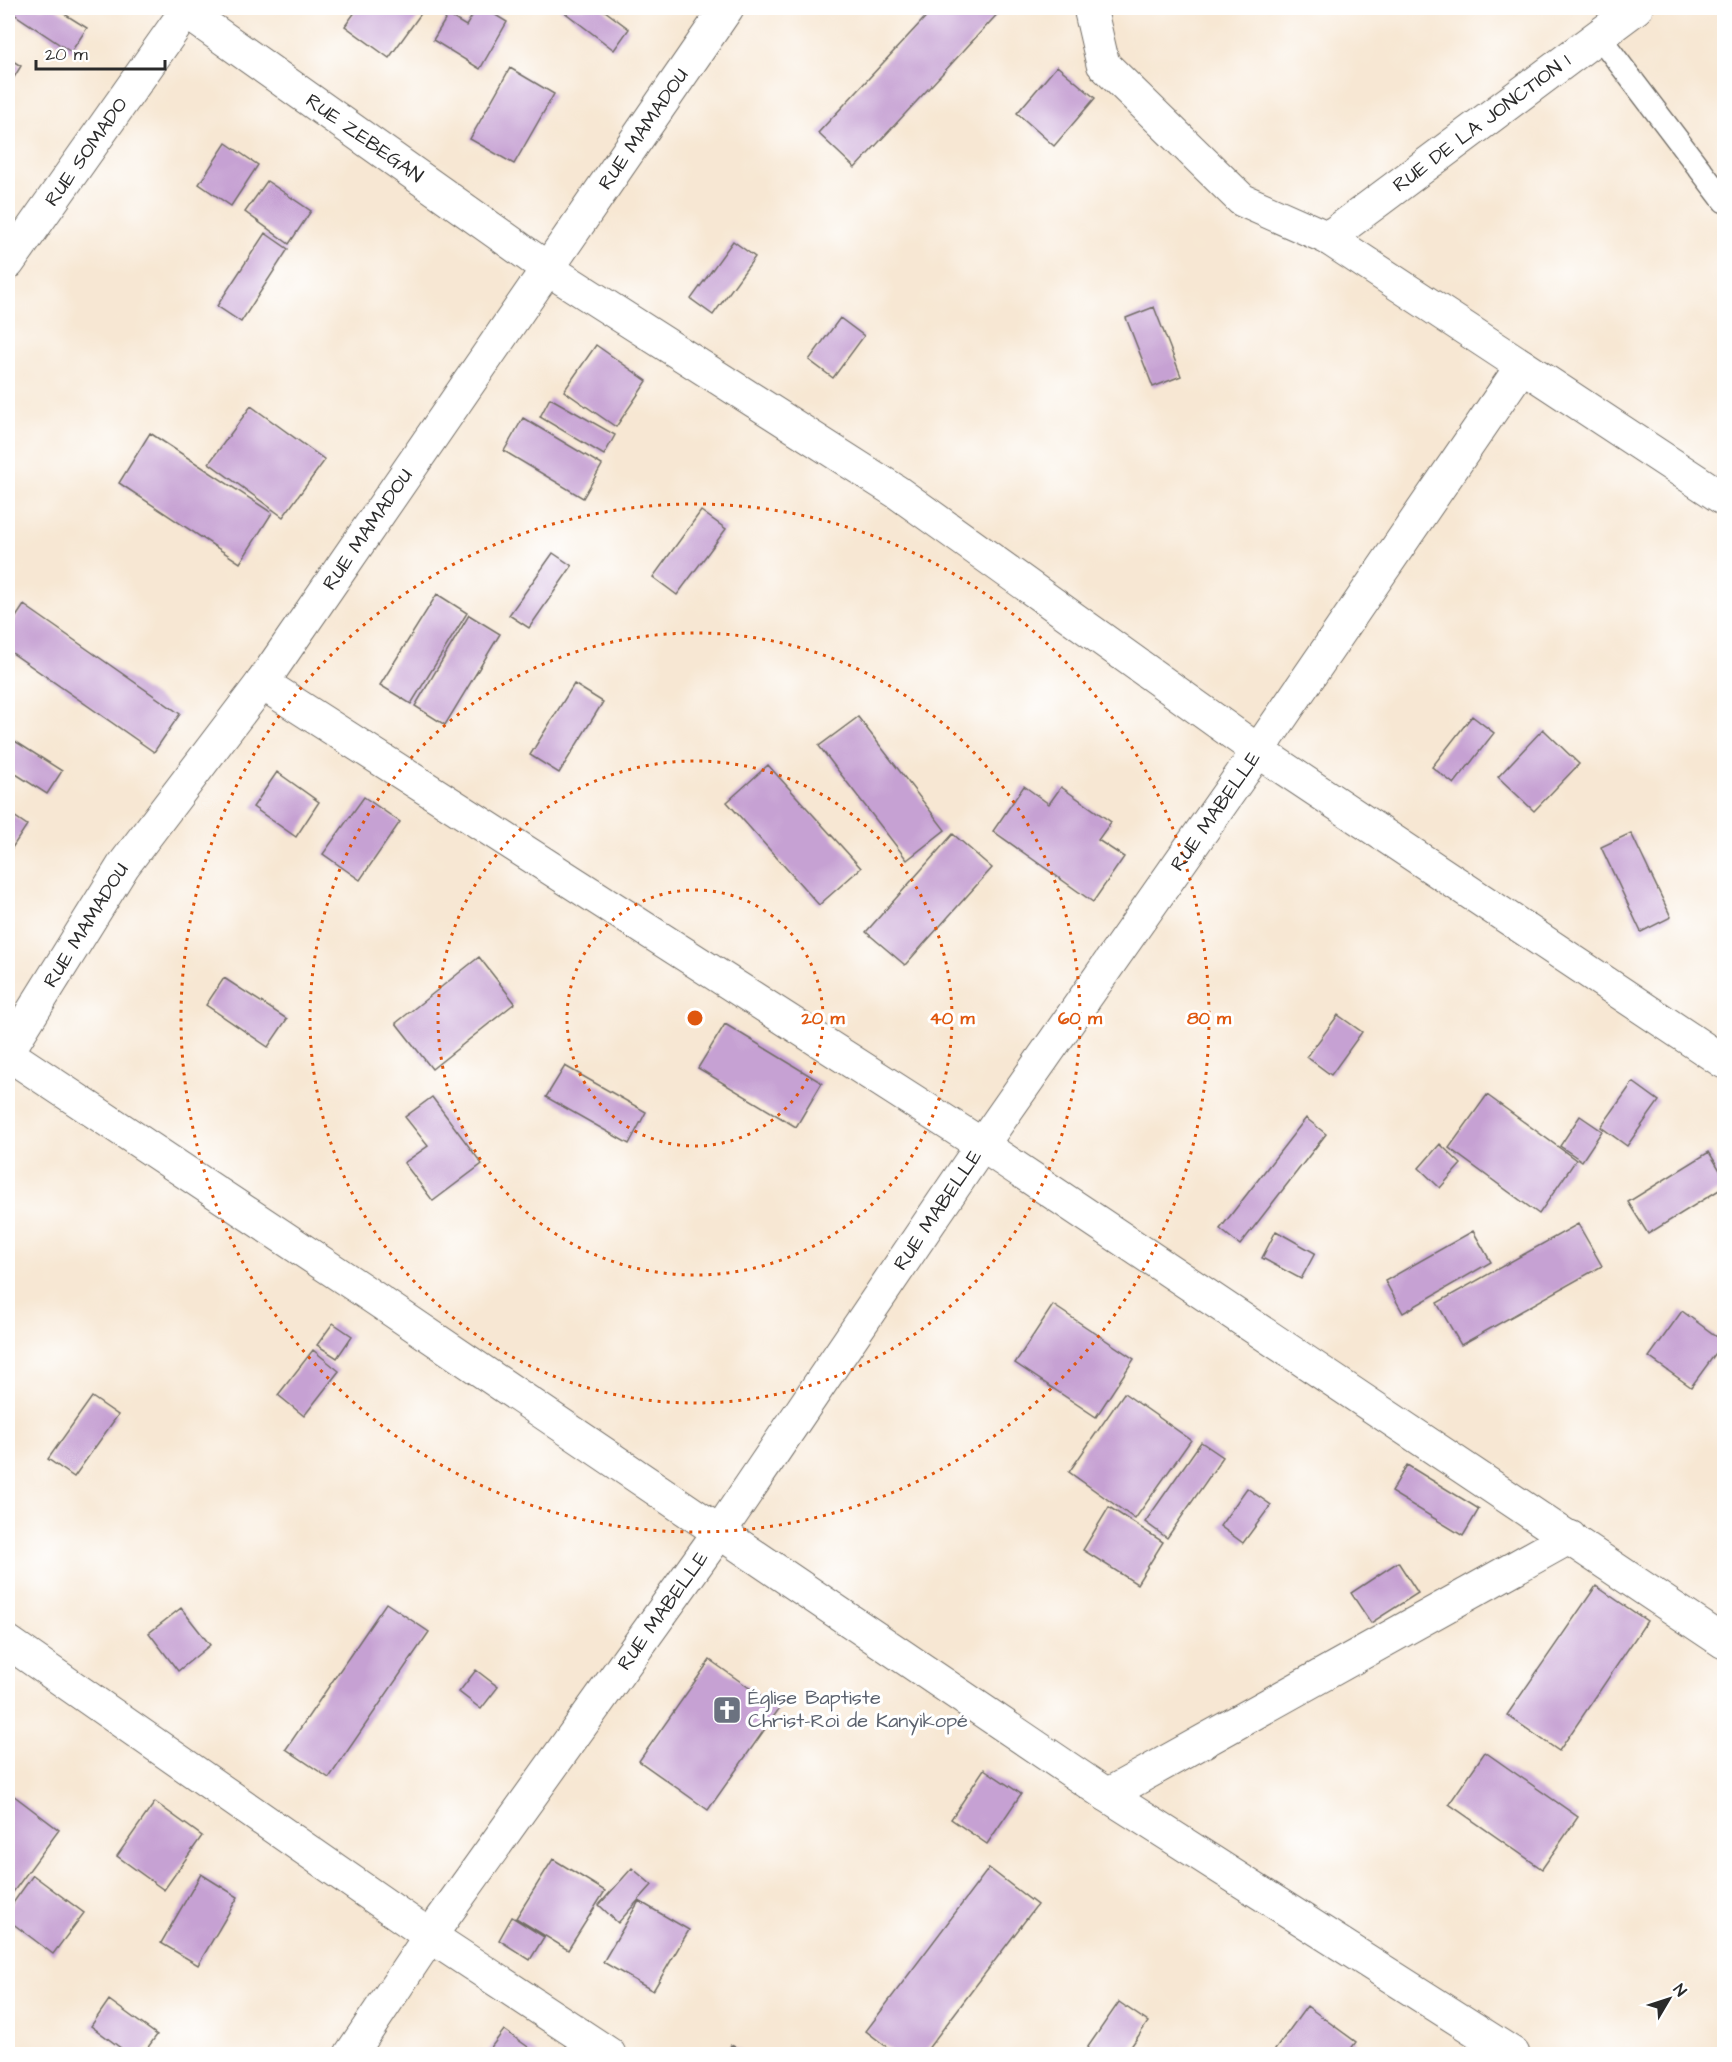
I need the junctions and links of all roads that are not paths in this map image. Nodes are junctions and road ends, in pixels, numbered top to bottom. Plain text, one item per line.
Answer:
1 (727, 8) edge
2 (1090, 8) edge
3 (1635, 8) edge
4 (184, 9) edge
5 (1598, 35) junction
6 (1725, 201) edge
7 (1328, 238) junction
8 (8, 263) edge
9 (548, 269) junction
10 (1522, 366) junction
11 (1725, 500) edge
12 (262, 682) junction
13 (1258, 751) junction
14 (8, 1052) edge
15 (1725, 1062) edge
16 (982, 1145) junction
17 (718, 1534) junction
18 (1570, 1537) junction
19 (8, 1642) edge
20 (1725, 1642) edge
21 (1107, 1795) junction
22 (430, 1936) junction
23 (351, 2055) edge
24 (609, 2055) edge
25 (1513, 2055) edge

1 - 9 street, RUE MAMADOU
2 - 7 street
3 - 5 street, RUE DE LA JONCTION 1
4 - 8 street, RUE SOMADO
4 - 9 street, RUE ZEBEGAN
5 - 6 lane
5 - 7 street, RUE DE LA JONCTION 1
7 - 10 street
9 - 12 street, RUE MAMADOU
9 - 13 street, RUE ZEBEGAN
10 - 11 street
10 - 13 street, RUE MABELLE
12 - 14 street, RUE MAMADOU
12 - 16 street
13 - 15 street, RUE ZEBEGAN
13 - 16 street, RUE MABELLE
14 - 17 street
16 - 17 street, RUE MABELLE
16 - 18 street
17 - 21 street
17 - 22 street, RUE MABELLE
18 - 20 street
18 - 21 street
19 - 22 street
21 - 25 street
22 - 23 street, RUE MABELLE
22 - 24 street

